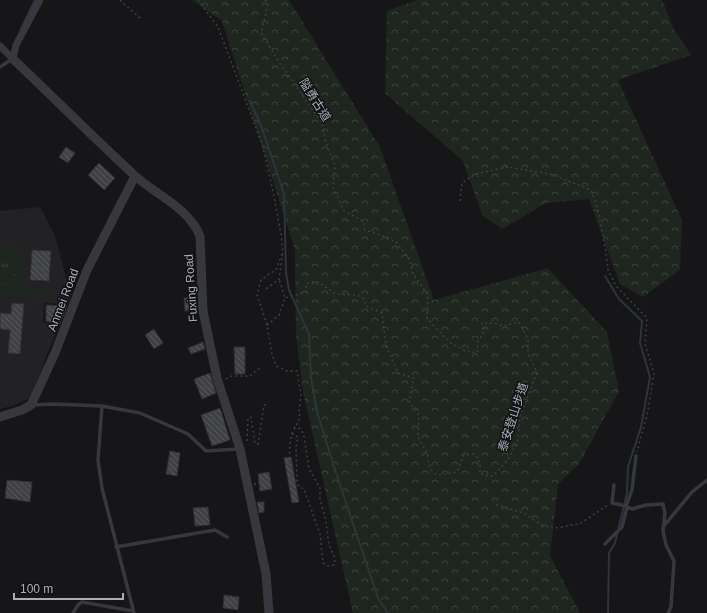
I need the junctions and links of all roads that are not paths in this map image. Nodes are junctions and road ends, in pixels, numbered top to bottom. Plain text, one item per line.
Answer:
1 (40, 0) edge
2 (0, 46) edge
3 (13, 59) junction
4 (0, 67) edge
5 (135, 176) junction
6 (31, 405) junction
7 (102, 406) junction
8 (0, 417) edge
9 (239, 449) junction
10 (636, 456) road end
11 (707, 480) edge
12 (614, 485) dead end
13 (627, 507) junction
14 (664, 528) junction
15 (227, 537) dead end
16 (605, 544) dead end
17 (116, 547) junction
18 (134, 612) edge
19 (73, 613) edge
20 (269, 613) edge
21 (668, 613) edge

1 - 3 street
2 - 3 street
3 - 4 lane
3 - 5 street, Fuxing Road
5 - 6 street, Anmei Road
5 - 9 street, Fuxing Road
6 - 7 lane
6 - 8 street
7 - 9 lane
7 - 17 lane
9 - 20 street, Fuxing Road
10 - 13 lane
11 - 14 lane
12 - 13 lane
13 - 14 lane
13 - 16 lane
14 - 21 lane
15 - 17 lane
17 - 18 lane
18 - 19 lane

